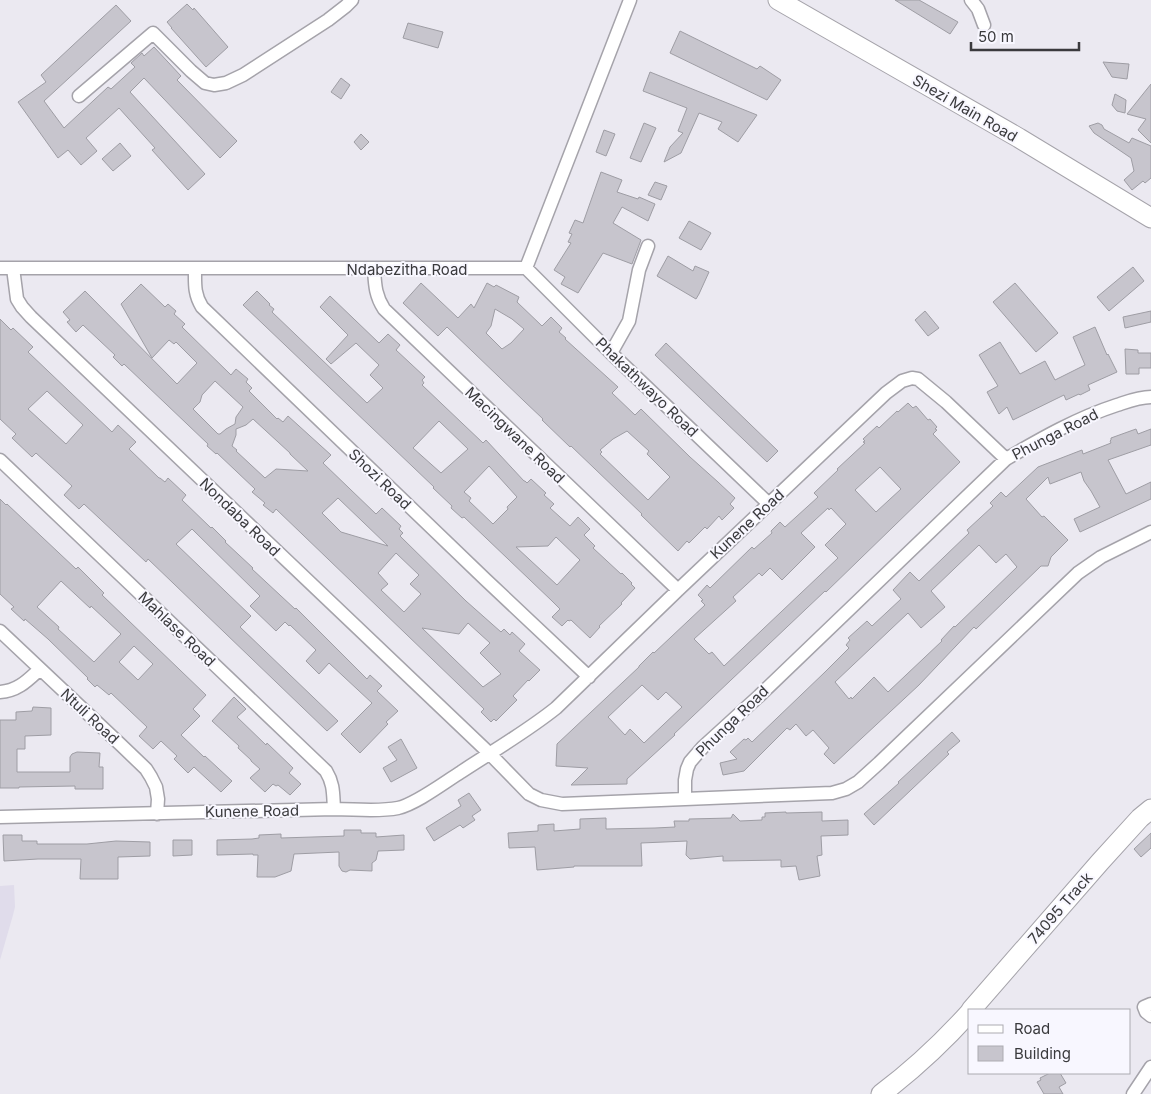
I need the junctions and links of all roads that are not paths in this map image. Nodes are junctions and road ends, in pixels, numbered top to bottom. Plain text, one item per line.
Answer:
1 (352, 0) edge
2 (630, 0) edge
3 (778, 0) edge
4 (971, 0) edge
5 (984, 26) dead end
6 (79, 96) dead end
7 (1151, 218) edge
8 (648, 246) dead end
9 (6, 268) edge
10 (526, 268) junction
11 (194, 269) junction
12 (374, 269) junction
13 (611, 353) junction
14 (1151, 396) edge
15 (1006, 459) junction
16 (0, 460) edge
17 (769, 504) junction
18 (1151, 532) edge
19 (678, 590) junction
20 (0, 630) edge
21 (40, 669) junction
22 (589, 676) junction
23 (0, 692) edge
24 (489, 753) junction
25 (686, 799) junction
26 (334, 809) junction
27 (1151, 809) edge
28 (157, 814) junction
29 (0, 817) edge
30 (1151, 1004) edge
31 (973, 1009) edge
32 (968, 1014) edge
33 (1151, 1016) edge
34 (1151, 1067) edge
35 (881, 1094) edge
36 (1133, 1094) edge

1 - 6 street
2 - 10 street
3 - 7 street, Shezi Main Road
4 - 5 street
8 - 13 street
9 - 11 street, Ndabezitha Road
9 - 24 street, Nondaba Road
10 - 12 street, Ndabezitha Road
10 - 13 street, Phakathwayo Road
11 - 12 street, Ndabezitha Road
11 - 22 street, Shozi Road
12 - 19 street, Macingwane Road
13 - 17 street, Phakathwayo Road
14 - 15 street, Phunga Road
15 - 17 street, Kunene Road
15 - 25 street, Phunga Road
16 - 26 street, Mahlase Road
17 - 19 street, Kunene Road
18 - 25 street
19 - 22 street, Kunene Road
20 - 21 street, Ntuli Road
21 - 23 street
21 - 28 street, Ntuli Road
22 - 24 street, Kunene Road
24 - 25 street
24 - 26 street, Kunene Road
26 - 28 street, Kunene Road
27 - 31 street, 74095 Track
28 - 29 street, Kunene Road
30 - 33 street
32 - 35 street, 74095 Track
34 - 36 street

